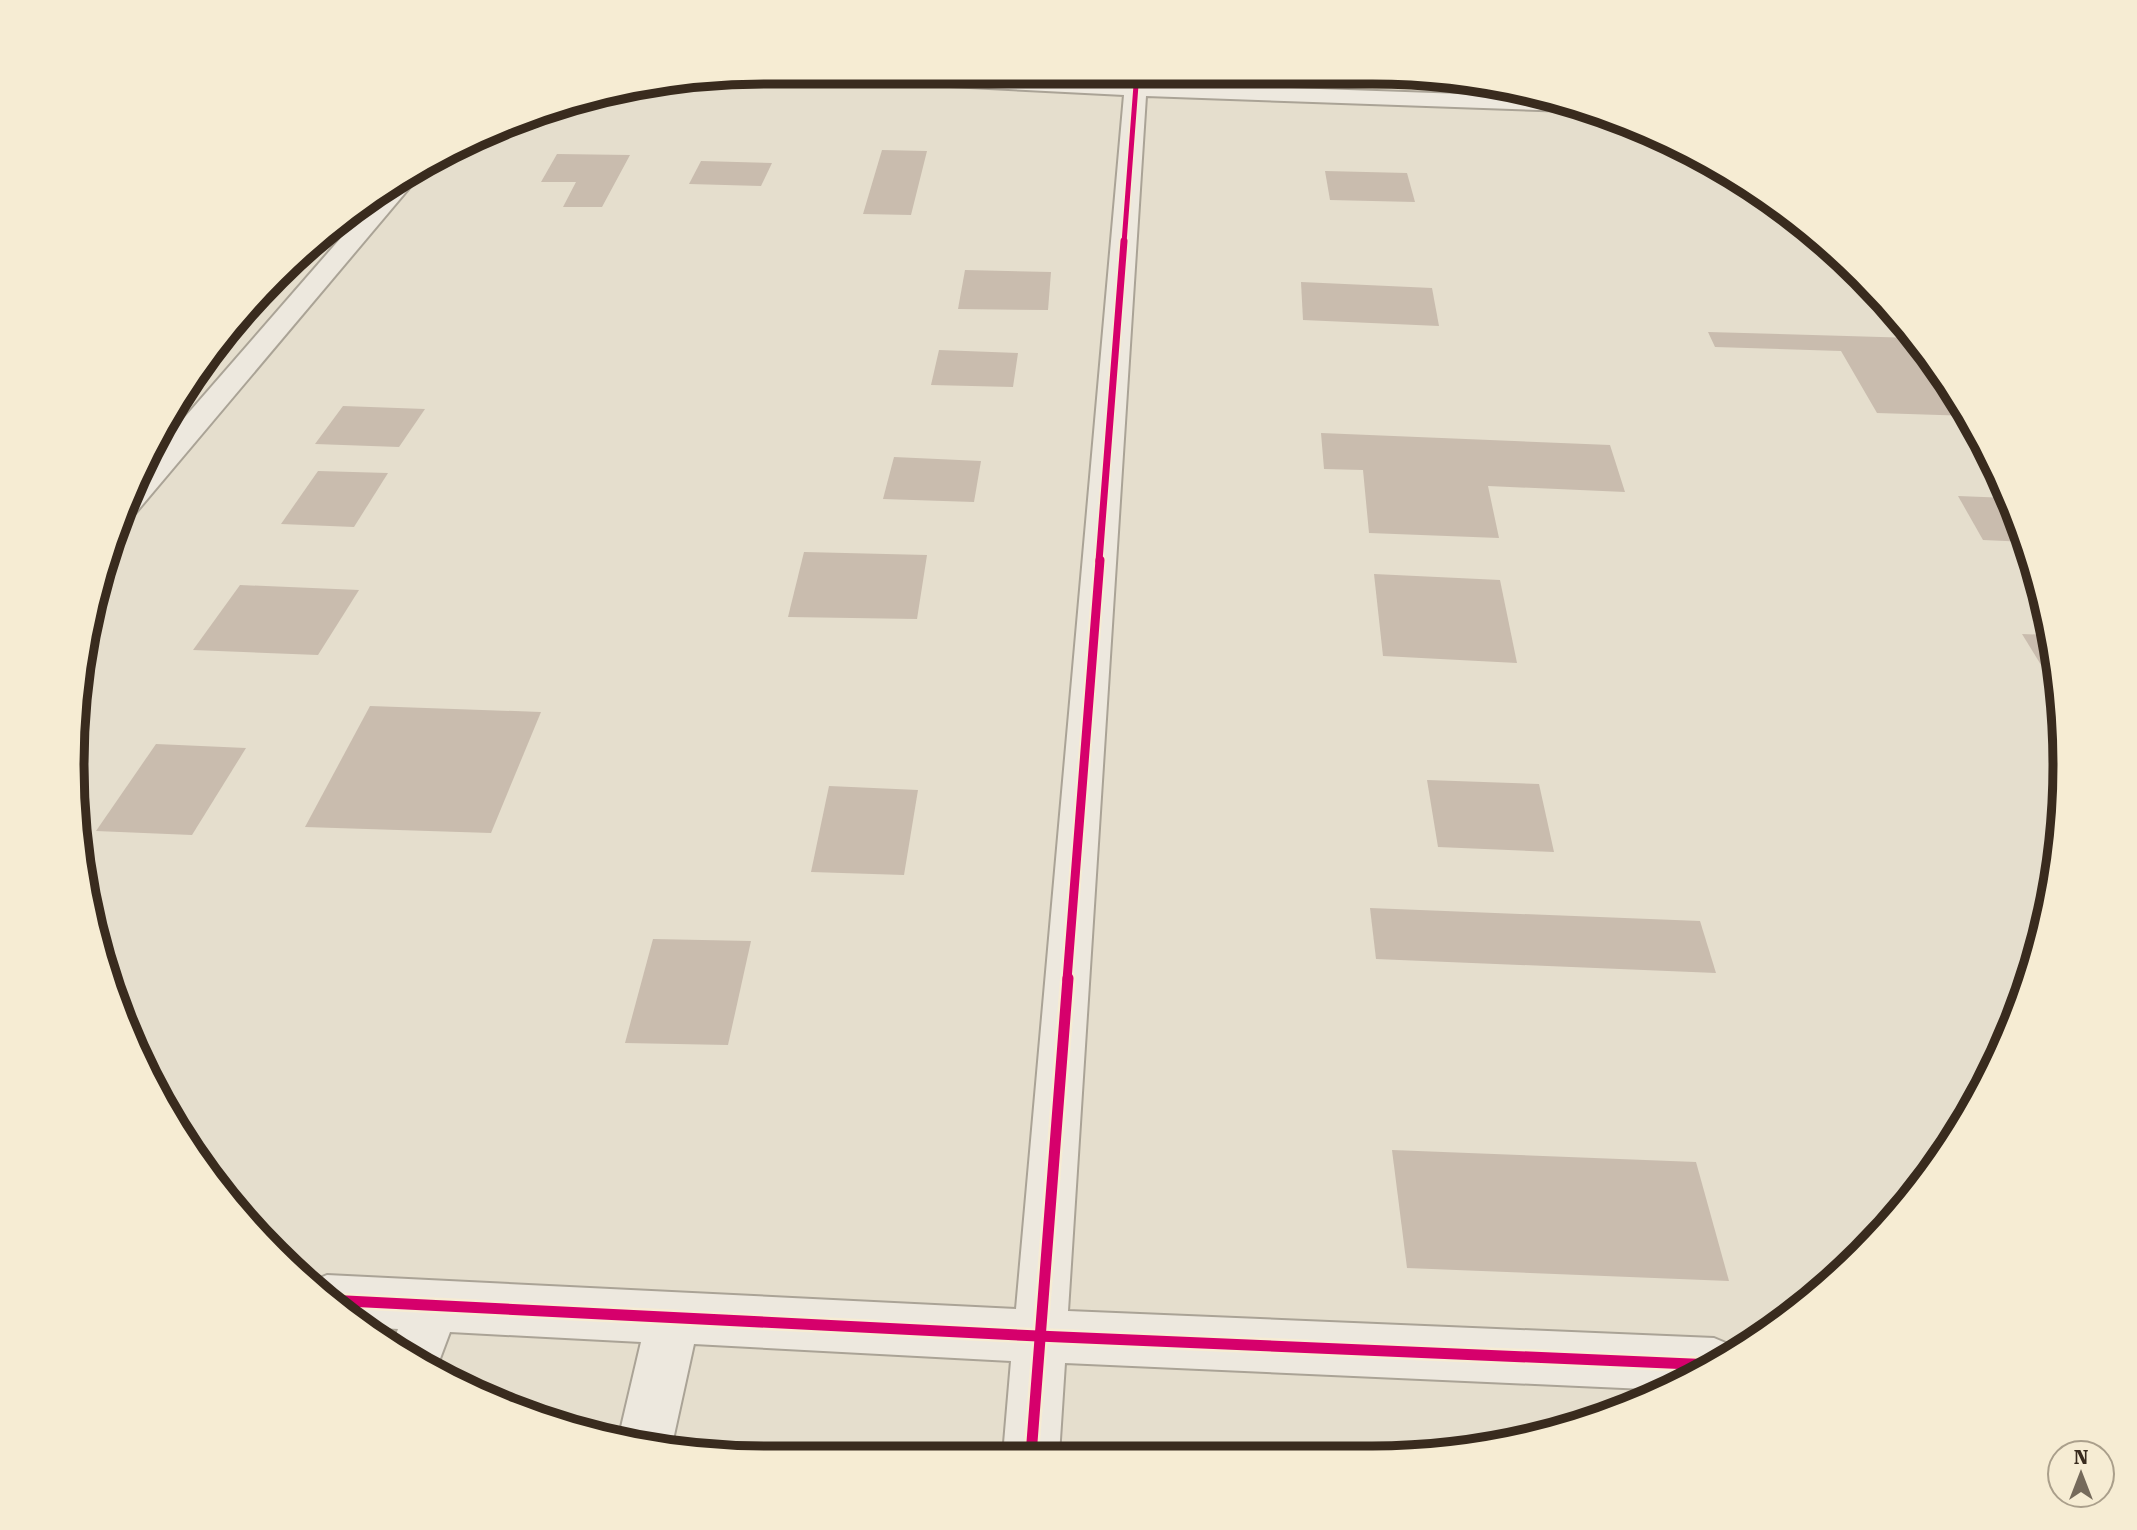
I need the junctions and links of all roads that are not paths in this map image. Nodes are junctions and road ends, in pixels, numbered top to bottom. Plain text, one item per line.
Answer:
1 (1136, 84) edge
2 (1208, 84) edge
3 (1524, 102) edge
4 (388, 199) edge
5 (147, 480) edge
6 (345, 1301) edge
7 (433, 1306) junction
8 (673, 1318) junction
9 (1038, 1336) junction
10 (417, 1350) edge
11 (1695, 1364) edge
12 (647, 1435) edge
13 (1032, 1446) edge

1 - 9 street
2 - 3 street
4 - 5 street
6 - 7 street
7 - 8 street
7 - 10 street
8 - 9 street
8 - 12 street
9 - 11 street
9 - 13 street

